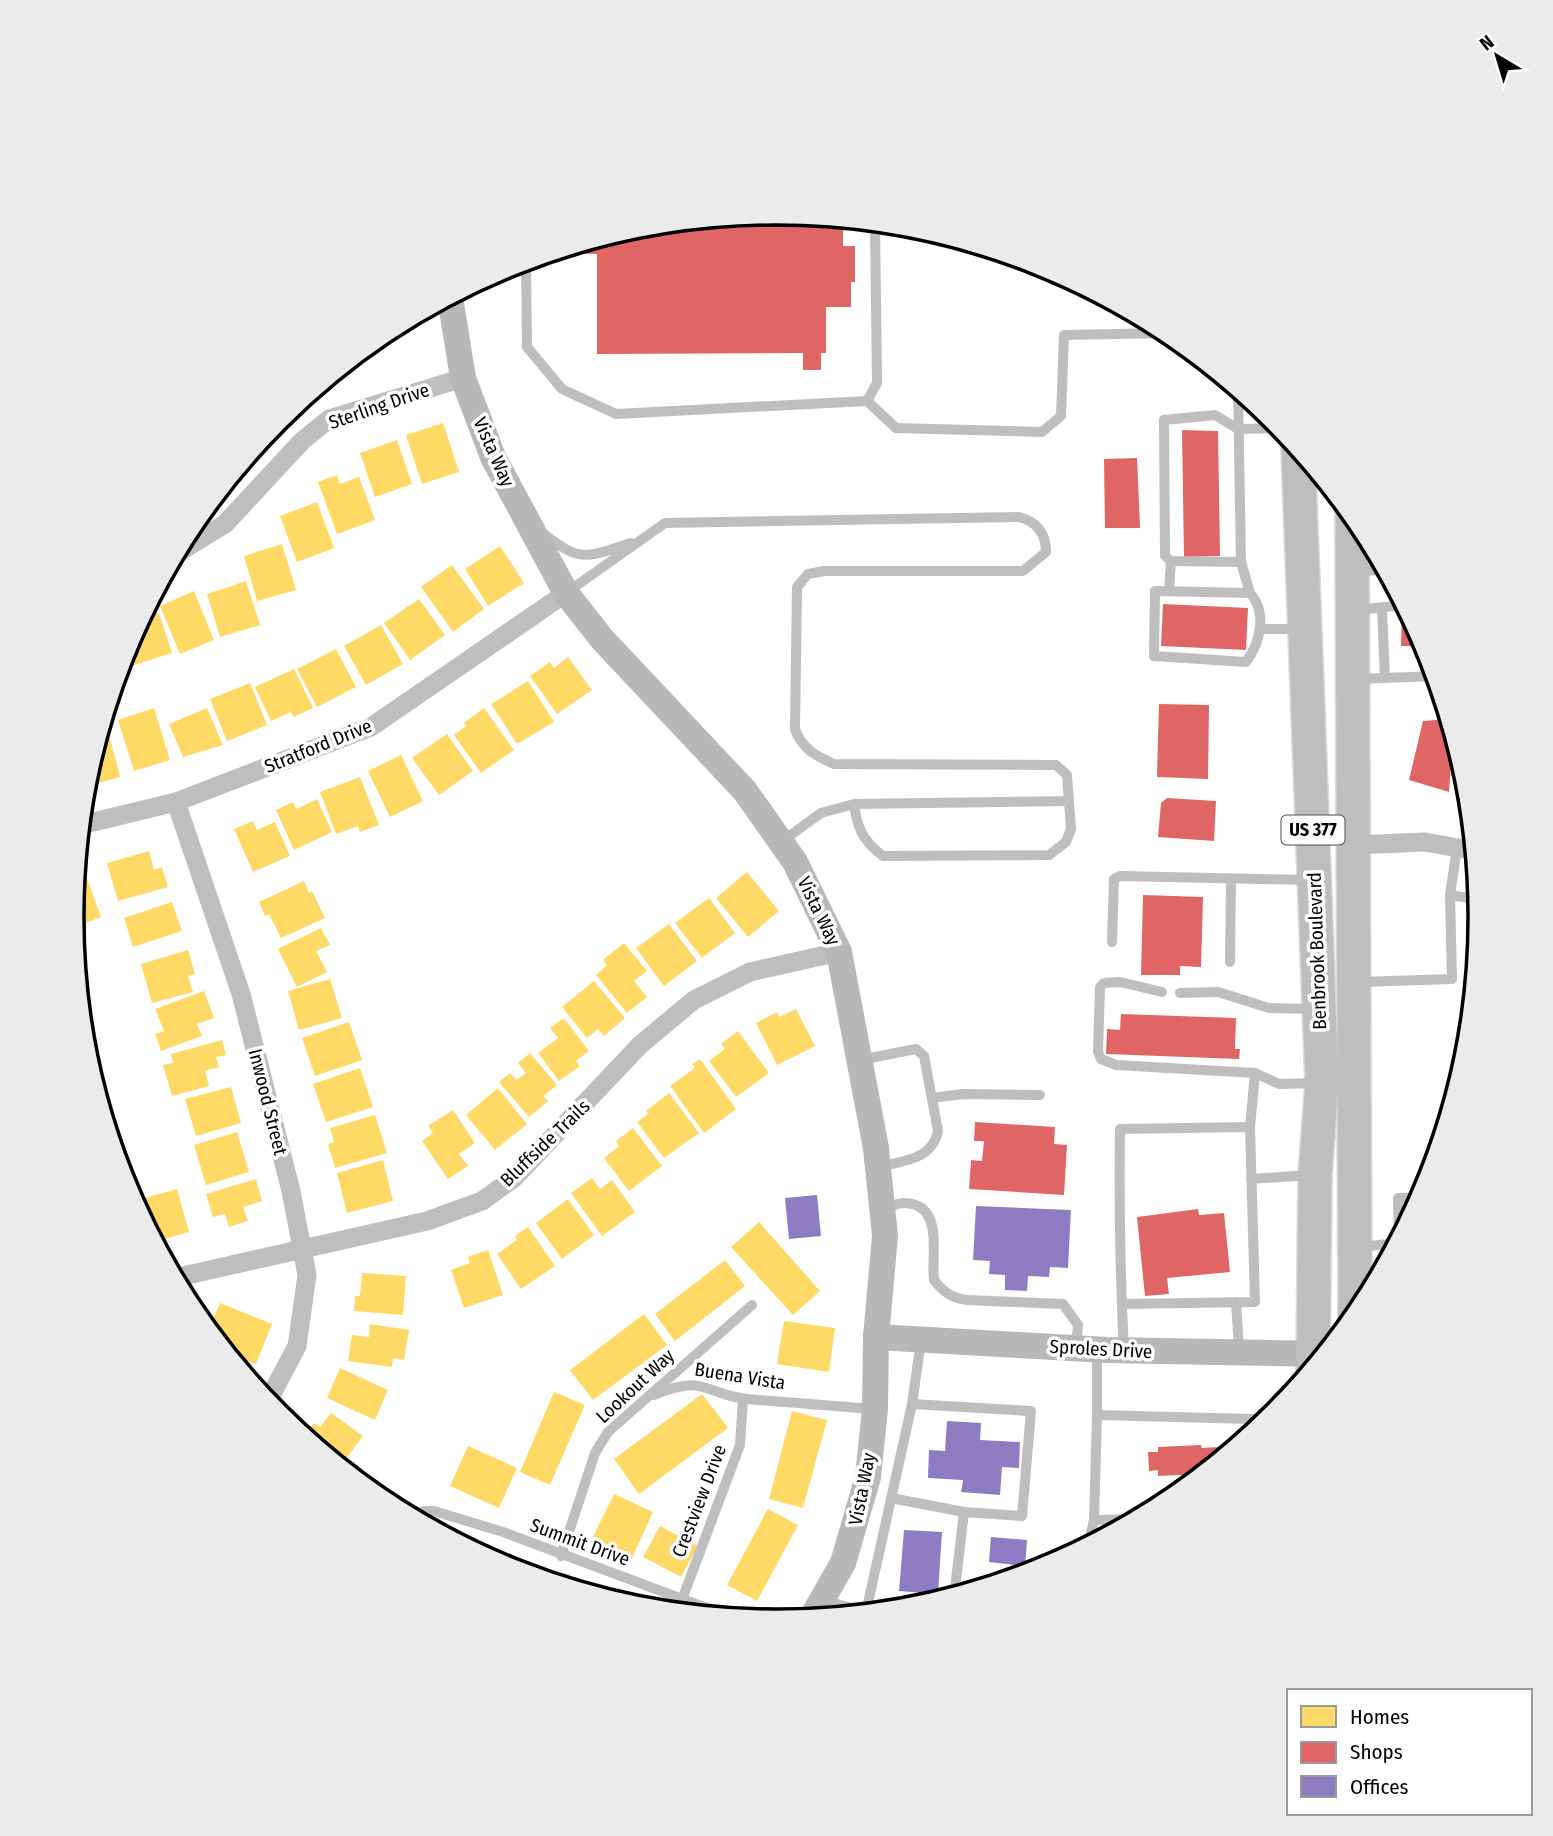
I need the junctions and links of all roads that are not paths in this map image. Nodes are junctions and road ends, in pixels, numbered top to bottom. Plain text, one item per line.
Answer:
1 (875, 232) edge
2 (526, 272) edge
3 (452, 307) edge
4 (1147, 333) edge
5 (463, 378) junction
6 (867, 401) junction
7 (1238, 402) edge
8 (1266, 428) edge
9 (1238, 429) junction
10 (1298, 463) edge
11 (525, 517) junction
12 (641, 540) junction
13 (195, 542) edge
14 (1171, 561) junction
15 (1241, 562) junction
16 (1376, 573) edge
17 (1169, 591) junction
18 (566, 593) junction
19 (1250, 593) junction
20 (1395, 606) edge
21 (1367, 610) junction
22 (1260, 629) junction
23 (1304, 629) junction
24 (1425, 677) edge
25 (1369, 678) junction
26 (1069, 801) junction
27 (176, 802) junction
28 (855, 804) junction
29 (91, 823) edge
30 (781, 842) junction
31 (1355, 845) junction
32 (1466, 850) edge
33 (1466, 851) edge
34 (1230, 878) junction
35 (1315, 880) junction
36 (1450, 895) junction
37 (1469, 899) edge
38 (1112, 942) dead end
39 (839, 952) junction
40 (1230, 962) dead end
41 (1354, 982) junction
42 (1162, 992) dead end
43 (1180, 993) dead end
44 (1319, 1009) junction
45 (860, 1060) junction
46 (1255, 1073) junction
47 (1322, 1083) junction
48 (1040, 1095) dead end
49 (932, 1098) junction
50 (1250, 1127) junction
51 (878, 1167) junction
52 (1315, 1175) junction
53 (1251, 1179) junction
54 (1409, 1198) edge
55 (883, 1212) junction
56 (1398, 1224) edge
57 (1387, 1244) edge
58 (1354, 1247) junction
59 (302, 1249) junction
60 (184, 1276) edge
61 (1355, 1299) edge
62 (1236, 1302) junction
63 (1122, 1304) junction
64 (752, 1305) dead end
65 (876, 1337) junction
66 (921, 1338) junction
67 (1086, 1349) junction
68 (1124, 1351) junction
69 (1317, 1351) edge
70 (1239, 1353) junction
71 (1310, 1359) edge
72 (272, 1393) edge
73 (644, 1399) junction
74 (743, 1399) junction
75 (912, 1404) junction
76 (875, 1409) junction
77 (1097, 1415) junction
78 (1252, 1421) edge
79 (891, 1498) junction
80 (421, 1512) edge
81 (964, 1513) junction
82 (1120, 1519) edge
83 (1094, 1520) junction
84 (1091, 1535) edge
85 (561, 1556) junction
86 (955, 1587) edge
87 (682, 1598) junction
88 (680, 1604) edge
89 (871, 1604) edge
90 (704, 1607) edge
91 (817, 1609) edge

1 - 6 lane
2 - 6 lane
3 - 5 street, Vista Way
4 - 6 lane
5 - 11 street, Vista Way
5 - 13 street, Sterling Drive
7 - 9 lane
8 - 9 lane
9 - 14 lane
9 - 15 lane
10 - 23 highway, Benbrook Boulevard / US 377
11 - 12 lane
11 - 18 street, Vista Way
12 - 18 lane
12 - 26 lane
14 - 15 lane
14 - 17 lane
15 - 19 lane
16 - 21 highway, Benbrook Boulevard / US 377
17 - 19 lane
17 - 22 lane
18 - 27 street, Stratford Drive
18 - 30 street, Vista Way
19 - 22 lane
20 - 21 lane
21 - 25 highway, Benbrook Boulevard / US 377
22 - 23 lane
23 - 35 highway, Benbrook Boulevard / US 377
24 - 25 lane
25 - 31 highway, Benbrook Boulevard / US 377
26 - 28 lane
26 - 28 lane
27 - 29 street, Stratford Drive
27 - 59 street, Inwood Street
28 - 30 lane
30 - 39 street, Vista Way
31 - 32 street
31 - 41 highway, Benbrook Boulevard / US 377
33 - 36 lane
34 - 35 lane
34 - 38 lane
34 - 40 lane
35 - 44 highway, Benbrook Boulevard / US 377
36 - 37 lane
36 - 41 lane
39 - 45 street, Vista Way
39 - 59 street, Bluffside Trails
41 - 58 highway, Benbrook Boulevard / US 377
42 - 46 lane
43 - 44 lane
44 - 47 highway, Benbrook Boulevard / US 377
45 - 49 lane
45 - 51 street, Vista Way
46 - 47 lane
46 - 50 lane
47 - 52 highway, Benbrook Boulevard / US 377
48 - 49 lane
49 - 51 lane
50 - 53 lane
50 - 63 lane
51 - 55 street, Vista Way
52 - 53 lane
52 - 69 highway, Benbrook Boulevard / US 377
53 - 62 lane
54 - 56 lane
55 - 65 street, Vista Way
55 - 67 lane
57 - 58 lane
58 - 61 highway, Benbrook Boulevard / US 377
59 - 60 street, Bluffside Trails
59 - 72 street, Inwood Street
62 - 63 lane
62 - 70 lane
63 - 68 lane
64 - 73 lane, Lookout Way
65 - 66 street, Sproles Drive
65 - 76 street, Vista Way
66 - 67 street, Sproles Drive
66 - 75 lane
67 - 68 street, Sproles Drive
67 - 77 lane
68 - 70 street, Sproles Drive
70 - 71 street, Sproles Drive
73 - 74 lane, Buena Vista
73 - 85 lane, Lookout Way
74 - 76 lane, Buena Vista
74 - 87 lane, Crestview Drive
75 - 79 lane
75 - 81 lane
76 - 91 street, Vista Way
77 - 78 lane
77 - 83 lane
79 - 81 lane
79 - 89 lane
80 - 85 lane, Summit Drive
81 - 86 lane
82 - 83 lane
83 - 84 lane
85 - 87 lane, Summit Drive
87 - 88 lane, Crestview Drive
87 - 90 lane, Summit Drive

